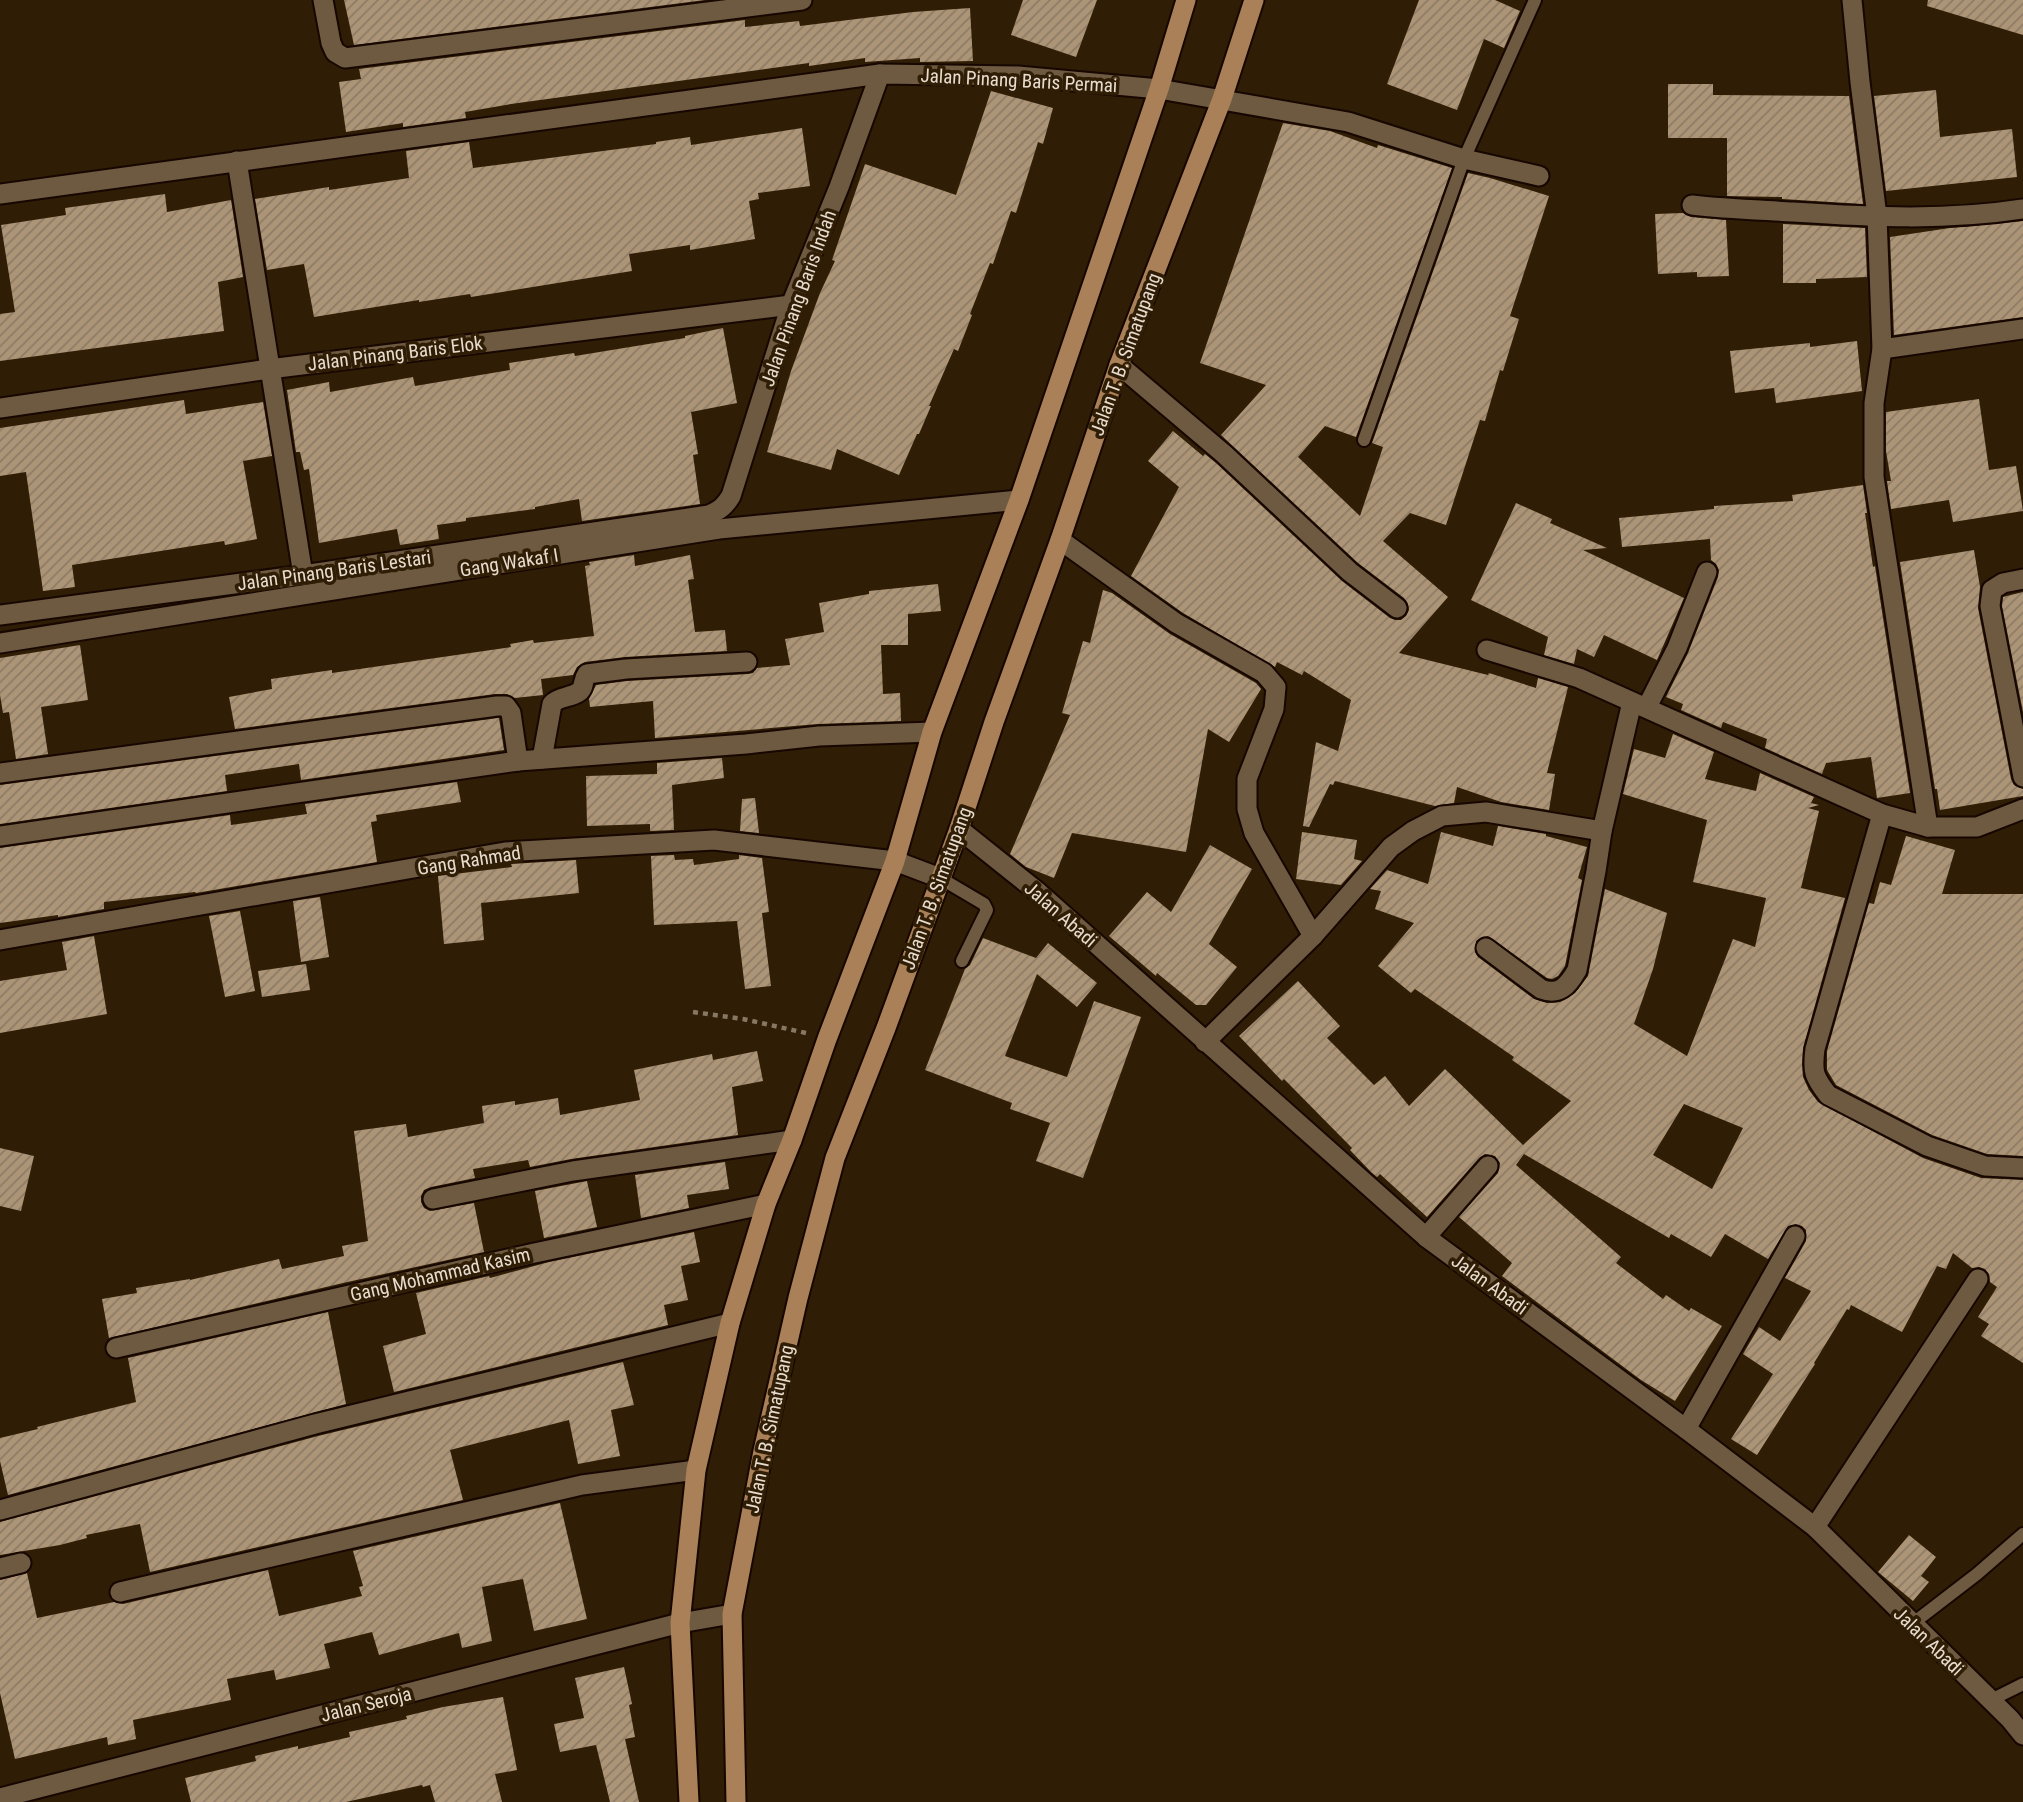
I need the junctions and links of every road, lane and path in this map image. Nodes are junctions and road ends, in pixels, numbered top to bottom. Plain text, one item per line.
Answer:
1 (323, 0) edge
2 (802, 0) edge
3 (1186, 0) edge
4 (1254, 0) edge
5 (1535, 0) edge
6 (1852, 0) edge
7 (880, 74) junction
8 (1158, 89) junction
9 (1222, 99) junction
10 (1464, 159) junction
11 (237, 161) junction
12 (1539, 176) dead end
13 (0, 194) edge
14 (1692, 205) dead end
15 (2023, 209) edge
16 (1877, 216) junction
17 (791, 305) junction
18 (2023, 329) edge
19 (1882, 349) junction
20 (1119, 365) junction
21 (269, 369) junction
22 (0, 408) edge
23 (1364, 440) dead end
24 (1019, 500) junction
25 (709, 514) joint
26 (1060, 540) junction
27 (1706, 572) dead end
28 (303, 575) junction
29 (2023, 579) edge
30 (1397, 608) dead end
31 (0, 615) edge
32 (0, 643) edge
33 (1487, 650) dead end
34 (747, 662) dead end
35 (1639, 705) junction
36 (932, 732) junction
37 (542, 759) junction
38 (519, 761) junction
39 (0, 773) edge
40 (2023, 777) edge
41 (2023, 809) edge
42 (1882, 814) junction
43 (1928, 827) junction
44 (959, 829) junction
45 (1602, 831) junction
46 (0, 836) edge
47 (895, 861) junction
48 (940, 877) junction
49 (1314, 936) junction
50 (0, 940) edge
51 (1486, 948) dead end
52 (962, 961) dead end
53 (693, 1012) dead end
54 (827, 1039) junction
55 (1205, 1042) junction
56 (792, 1140) junction
57 (1488, 1166) dead end
58 (2023, 1168) edge
59 (433, 1199) dead end
60 (766, 1204) junction
61 (1795, 1236) dead end
62 (1426, 1237) junction
63 (1978, 1279) dead end
64 (730, 1323) junction
65 (116, 1348) dead end
66 (1686, 1429) junction
67 (696, 1470) junction
68 (0, 1510) edge
69 (1815, 1527) junction
70 (2023, 1534) edge
71 (21, 1563) dead end
72 (0, 1568) edge
73 (120, 1592) dead end
74 (732, 1614) junction
75 (680, 1623) junction
76 (1912, 1624) junction
77 (2023, 1684) edge
78 (1990, 1700) junction
79 (2023, 1735) edge
80 (0, 1798) edge
81 (689, 1802) edge
82 (736, 1802) edge

1 - 2 street
3 - 8 main road
4 - 9 main road, Jalan T. B. Simatupang
5 - 10 lane
6 - 16 street
7 - 8 street, Jalan Pinang Baris Permai
7 - 11 street, Jalan Pinang Baris Permai
7 - 17 street, Jalan Pinang Baris Indah
8 - 9 street, Jalan Pinang Baris Permai
8 - 24 main road
9 - 10 street, Jalan Pinang Baris Permai
9 - 20 main road, Jalan T. B. Simatupang
10 - 12 street, Jalan Pinang Baris Permai
10 - 23 lane
11 - 13 street, Jalan Pinang Baris Permai
11 - 21 street
14 - 16 street
15 - 16 street
16 - 19 street
17 - 21 street, Jalan Pinang Baris Elok
17 - 25 street, Jalan Pinang Baris Indah
18 - 19 street
19 - 43 street
20 - 26 main road, Jalan T. B. Simatupang
20 - 30 street
21 - 22 street, Jalan Pinang Baris Elok
21 - 28 street
24 - 32 street, Gang Wakaf I
24 - 36 main road
25 - 28 street, Jalan Pinang Baris Lestari
26 - 44 main road, Jalan T. B. Simatupang
26 - 49 street
27 - 35 street
28 - 31 street, Jalan Pinang Baris Lestari
29 - 40 street
33 - 35 street
34 - 37 street
35 - 42 street
35 - 45 street
36 - 37 street
36 - 47 main road
37 - 38 street
38 - 39 street
38 - 46 street
41 - 43 street
42 - 43 street
42 - 58 street
44 - 48 main road, Jalan T. B. Simatupang
44 - 55 street, Jalan Abadi
45 - 49 street
45 - 51 street
47 - 48 street, Gang Rahmad
47 - 50 street, Gang Rahmad
47 - 54 main road
48 - 52 lane
48 - 74 main road, Jalan T. B. Simatupang
49 - 55 street
53 - 54 path
54 - 56 main road
55 - 62 street, Jalan Abadi
56 - 59 street
56 - 60 main road
57 - 62 street
60 - 64 main road
60 - 65 street, Gang Mohammad Kasim
61 - 66 street
62 - 66 street, Jalan Abadi
63 - 69 street
64 - 67 main road
64 - 68 street
66 - 69 street, Jalan Abadi
67 - 73 street
67 - 75 main road
69 - 76 street, Jalan Abadi
70 - 76 lane
71 - 72 street
74 - 75 street, Jalan Seroja
74 - 82 main road, Jalan T. B. Simatupang
75 - 80 street, Jalan Seroja
75 - 81 main road
76 - 78 street, Jalan Abadi
77 - 78 lane
78 - 79 street, Jalan Abadi

